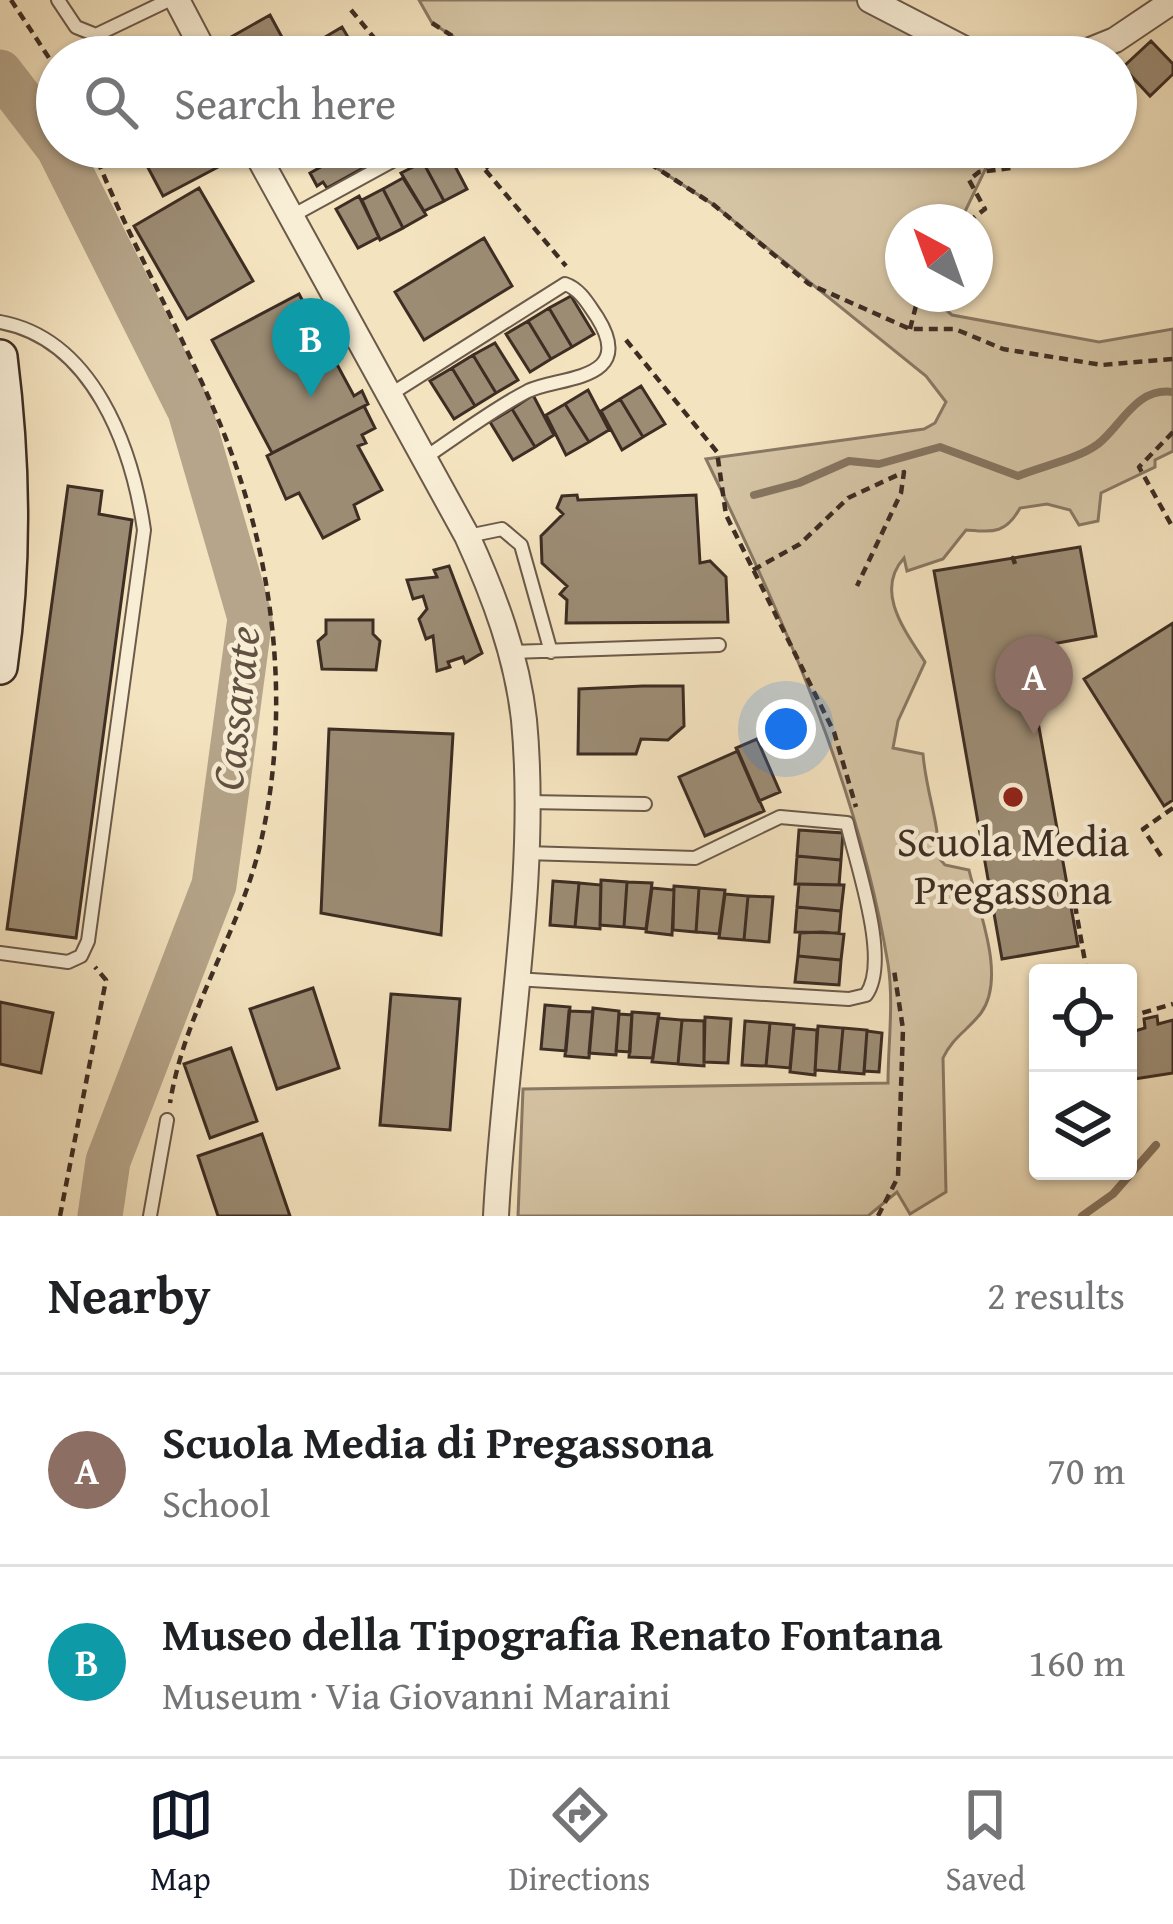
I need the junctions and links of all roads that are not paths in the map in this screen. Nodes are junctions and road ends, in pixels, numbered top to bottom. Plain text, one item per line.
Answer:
1 (58, 0) edge
2 (173, 0) edge
3 (870, 0) edge
4 (1171, 2) edge
5 (194, 36) edge
6 (939, 36) edge
7 (1121, 36) edge
8 (264, 168) edge
9 (379, 168) edge
10 (289, 217) junction
11 (0, 322) edge
12 (0, 357) edge
13 (391, 394) junction
14 (5, 439) edge
15 (426, 457) junction
16 (467, 536) junction
17 (719, 645) dead end
18 (510, 652) junction
19 (551, 652) junction
20 (0, 667) edge
21 (526, 802) junction
22 (645, 804) dead end
23 (524, 853) junction
24 (0, 953) edge
25 (514, 979) junction
26 (167, 1120) road end
27 (150, 1216) edge
28 (496, 1216) edge

1 - 2 lane
2 - 5 street
3 - 6 street
4 - 7 street
8 - 10 street
9 - 10 lane
10 - 13 street
11 - 24 lane
12 - 14 main road
13 - 15 street
13 - 15 lane
14 - 20 main road
15 - 16 street
16 - 18 street
16 - 19 lane
17 - 19 lane
18 - 19 lane
18 - 21 street
21 - 22 lane
21 - 23 street
23 - 25 street
23 - 25 lane
25 - 28 street
26 - 27 lane

